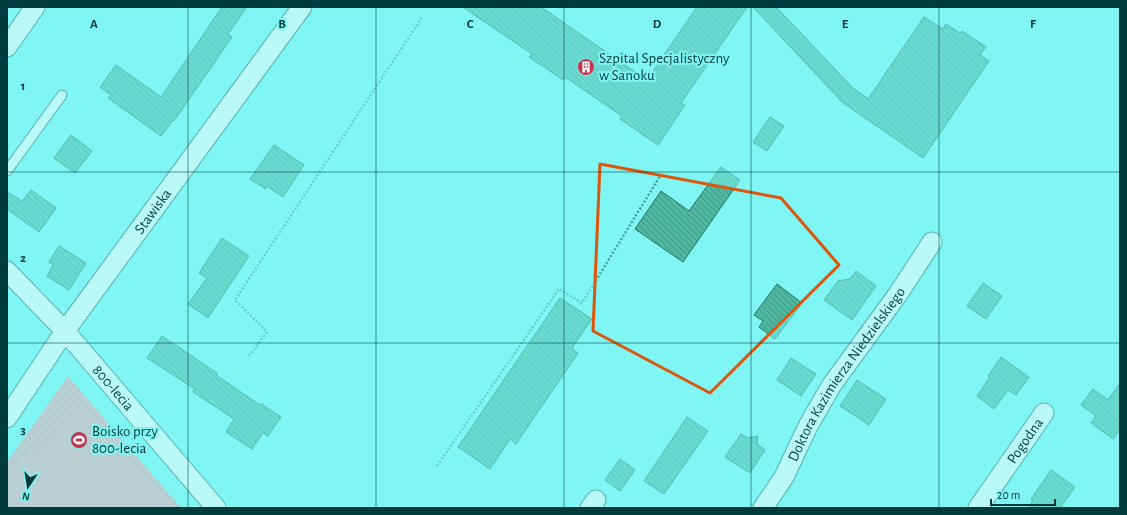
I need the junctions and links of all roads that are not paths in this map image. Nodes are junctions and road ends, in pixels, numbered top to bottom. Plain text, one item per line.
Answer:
1 (35, 7) edge
2 (302, 7) edge
3 (7, 47) edge
4 (62, 95) dead end
5 (7, 171) edge
6 (932, 242) dead end
7 (7, 272) edge
8 (65, 331) junction
9 (1044, 413) dead end
10 (7, 418) edge
11 (216, 508) edge
12 (763, 508) edge
13 (978, 508) edge

1 - 3 street
2 - 8 street, Stawiska
4 - 5 lane
6 - 12 street, Doktora Kazimierza Niedzielskiego
7 - 8 street, 800-lecia
8 - 10 street, Stawiska
8 - 11 street, 800-lecia
9 - 13 street, Pogodna

